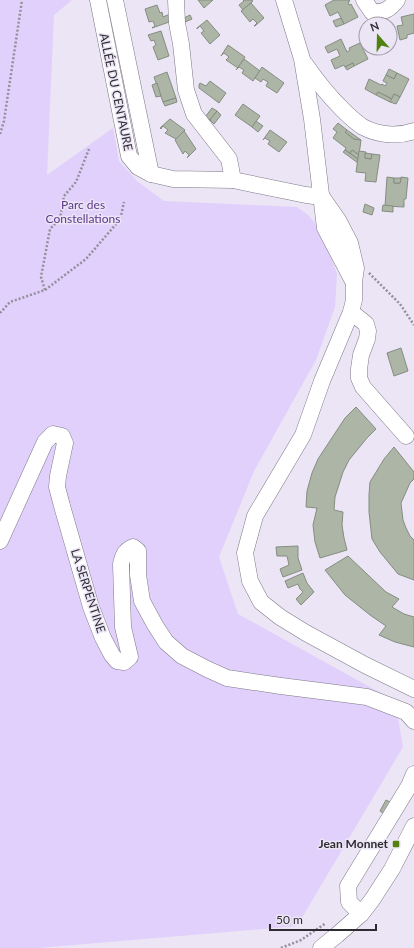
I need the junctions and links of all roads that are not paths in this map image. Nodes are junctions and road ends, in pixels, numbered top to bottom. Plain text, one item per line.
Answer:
1 (98, 0) edge
2 (115, 0) edge
3 (176, 0) edge
4 (284, 0) edge
5 (364, 0) edge
6 (397, 0) edge
7 (302, 59) junction
8 (335, 103) junction
9 (312, 119) junction
10 (414, 131) edge
11 (151, 174) junction
12 (233, 180) junction
13 (322, 197) junction
14 (351, 312) junction
15 (406, 436) dead end
16 (0, 541) edge
17 (414, 689) edge
18 (414, 721) edge
19 (414, 774) edge
20 (414, 826) edge
21 (361, 914) junction
22 (321, 948) edge

1 - 11 street, ALLÉE DU CENTAURE
2 - 11 street, ALLÉE DU CENTAURE
3 - 12 street
4 - 7 street
5 - 6 street
7 - 8 street
7 - 9 street
8 - 9 street
8 - 10 street
9 - 13 street
11 - 12 street, ALLÉE DU CENTAURE
12 - 13 street, ALLÉE DU CENTAURE
13 - 14 street
14 - 15 street
14 - 17 street
16 - 18 street, LA SERPENTINE
19 - 21 street
20 - 21 street
21 - 22 street

